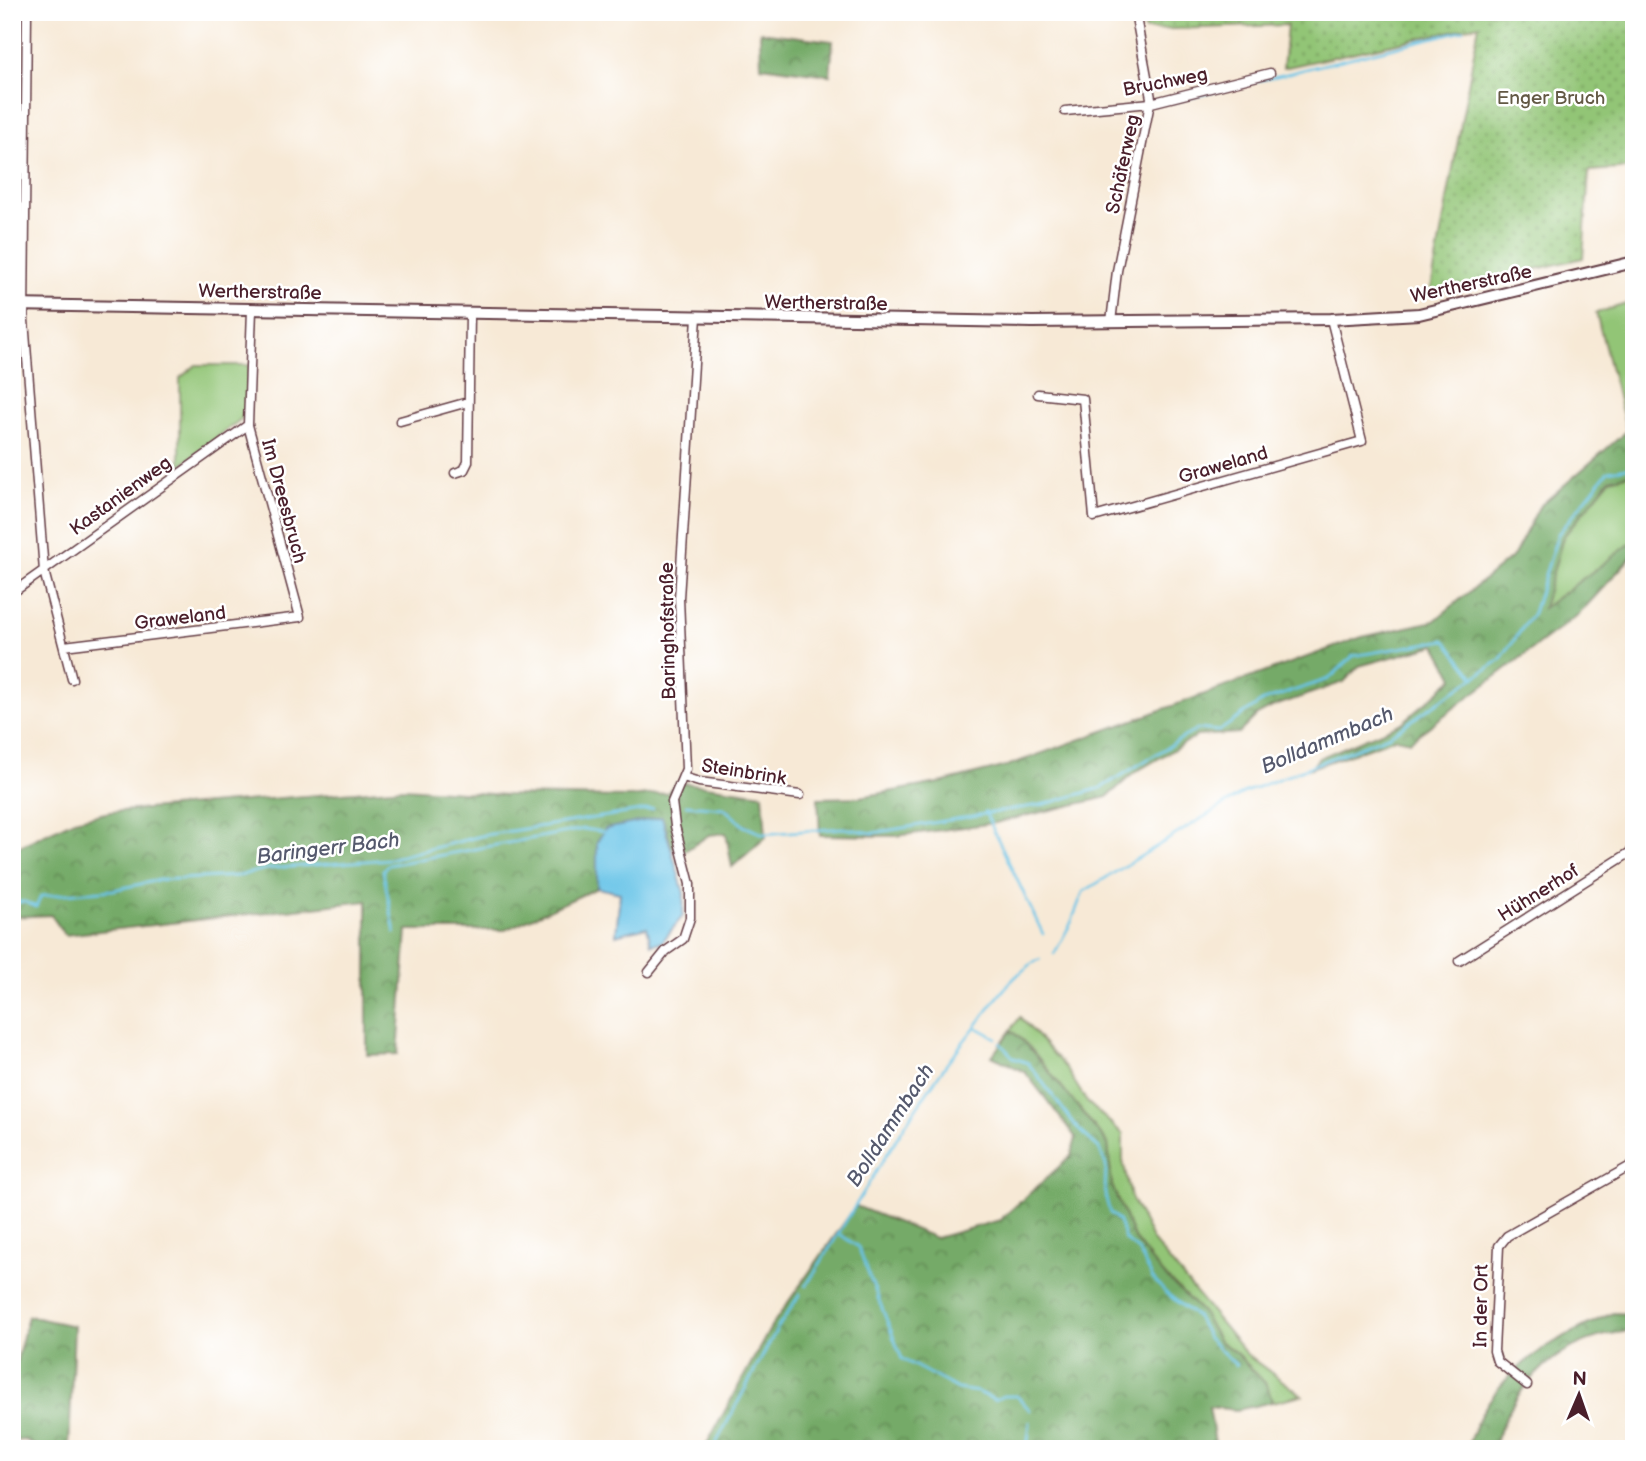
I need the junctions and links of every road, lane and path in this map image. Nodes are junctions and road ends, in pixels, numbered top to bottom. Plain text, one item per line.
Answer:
1 (27, 12) edge
2 (1135, 12) edge
3 (1270, 74) dead end
4 (1151, 103) junction
5 (1065, 111) dead end
6 (1634, 262) edge
7 (18, 305) edge
8 (252, 309) junction
9 (470, 313) junction
10 (697, 317) junction
11 (1331, 319) junction
12 (1111, 322) junction
13 (1038, 394) dead end
14 (468, 402) junction
15 (400, 421) dead end
16 (248, 425) junction
17 (455, 473) dead end
18 (44, 571) junction
19 (12, 593) edge
20 (300, 617) joint
21 (64, 646) junction
22 (72, 678) dead end
23 (683, 777) junction
24 (800, 795) dead end
25 (1634, 850) edge
26 (1459, 961) dead end
27 (649, 972) dead end
28 (1634, 1164) edge
29 (1527, 1385) dead end

1 - 7 street
2 - 4 street, Schäferweg
3 - 4 street, Bruchweg
4 - 5 street, Bruchweg
4 - 12 street, Schäferweg
6 - 11 main road, Wertherstraße
7 - 8 main road, Wertherstraße
7 - 18 street
8 - 9 main road, Wertherstraße
8 - 16 street, Im Dreesbruch
9 - 10 main road, Wertherstraße
9 - 14 street
10 - 12 main road, Wertherstraße
10 - 23 street, Baringhofstraße
11 - 12 main road, Wertherstraße
11 - 13 street, Graweland
14 - 15 street
14 - 17 street
16 - 18 street, Kastanienweg
16 - 20 street, Im Dreesbruch
18 - 19 street, Kastanienweg
18 - 21 street
20 - 21 street, Graweland
21 - 22 street
23 - 24 street, Steinbrink
23 - 27 street, Baringhofstraße
25 - 26 street, Hühnerhof
28 - 29 street, In der Ort

